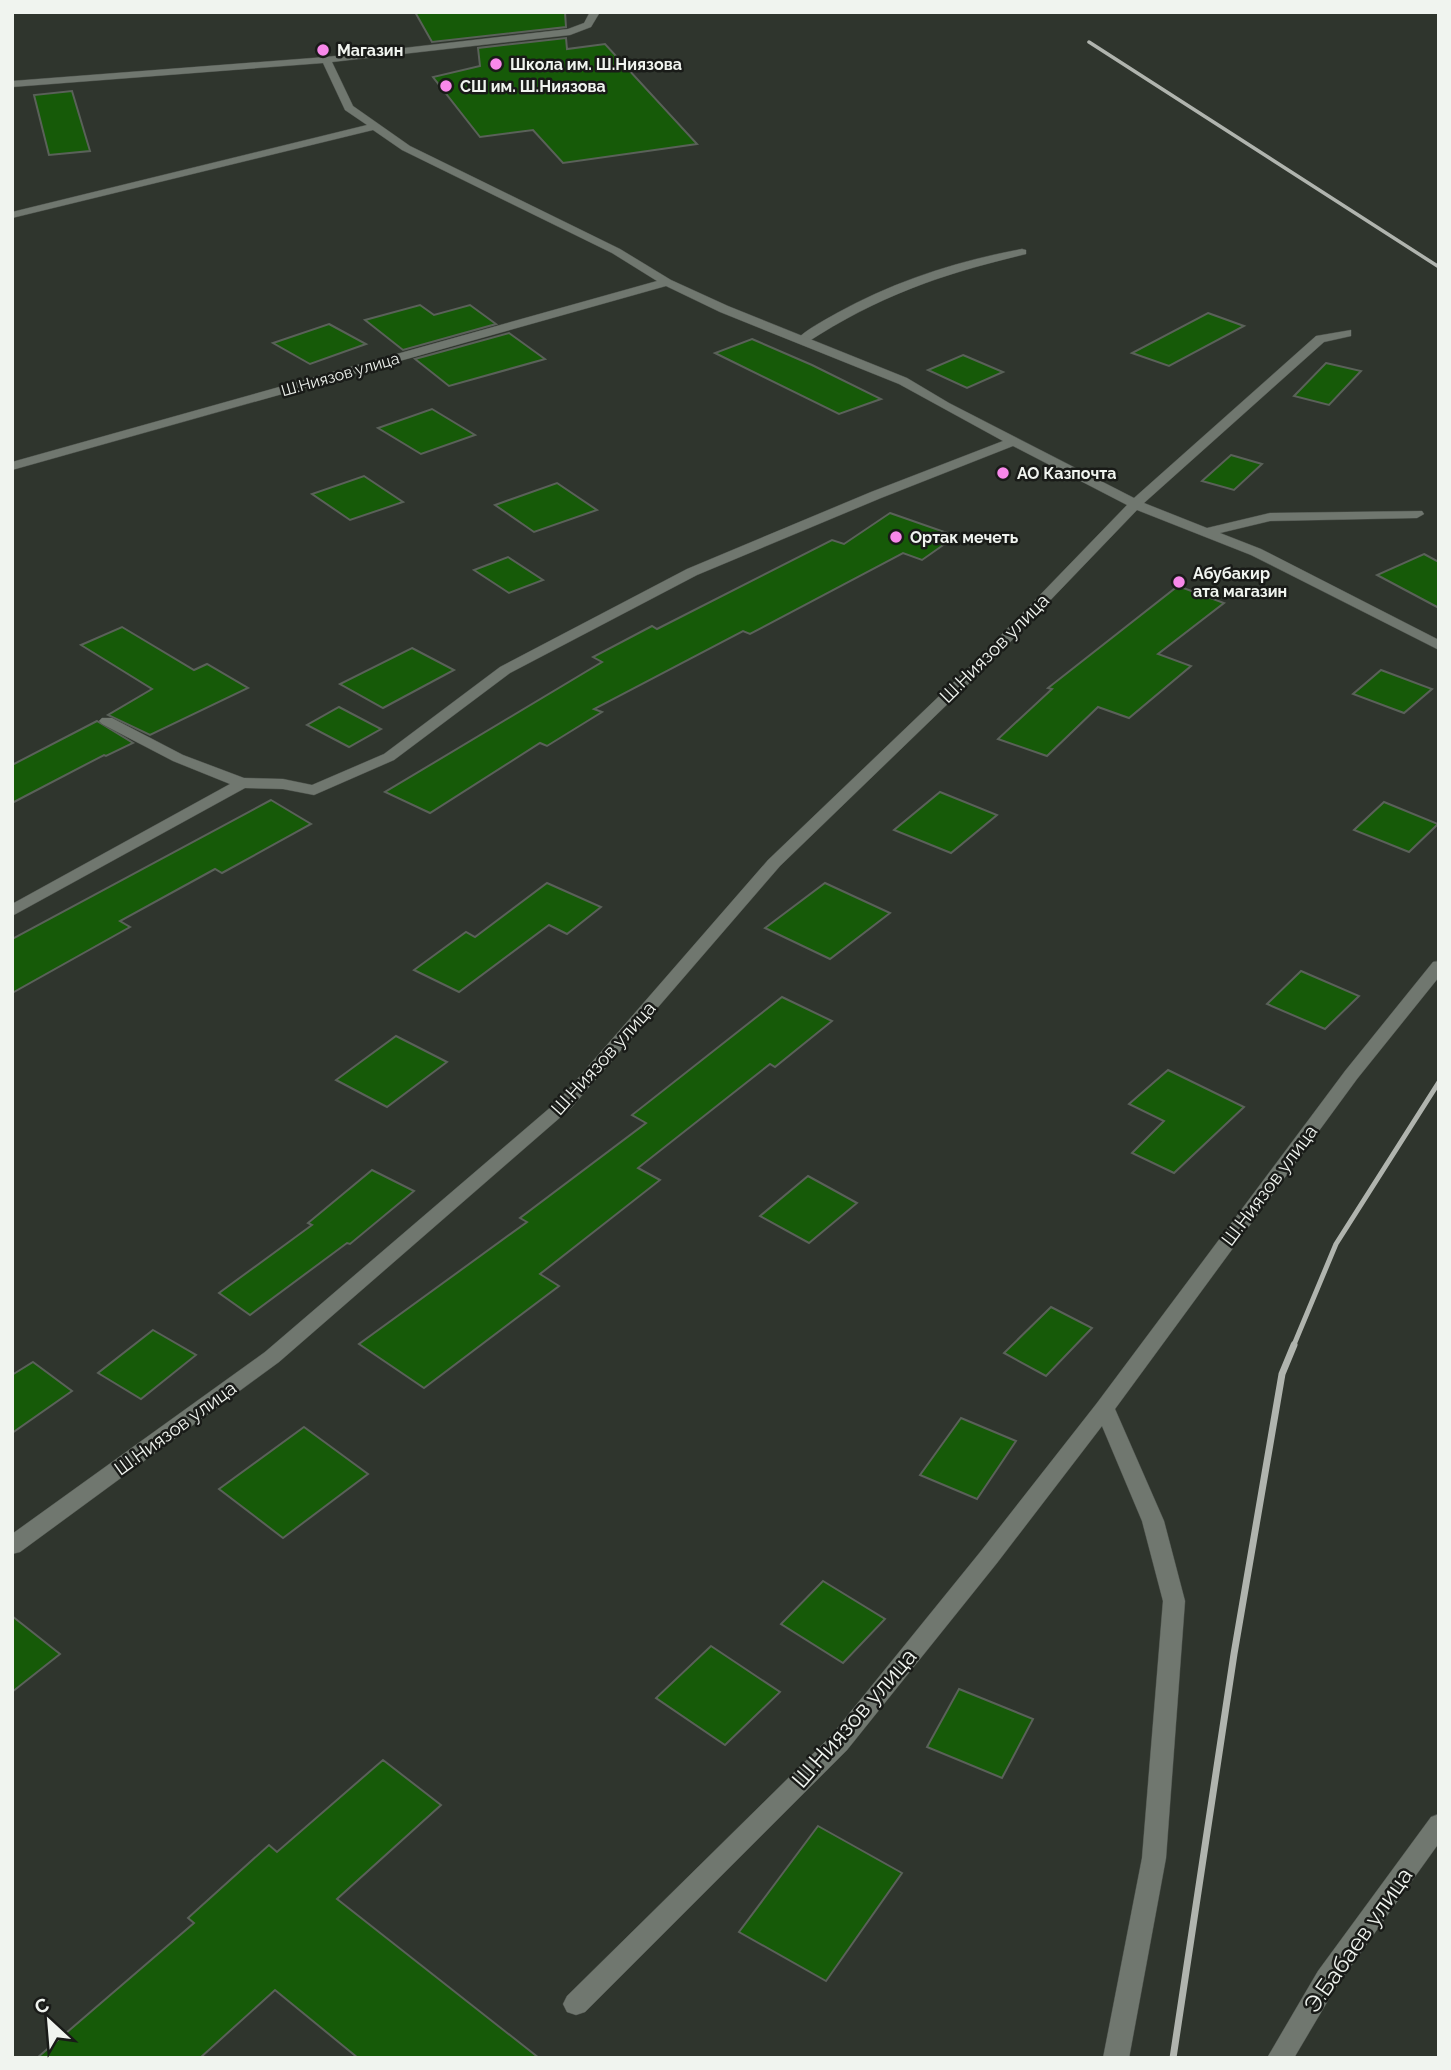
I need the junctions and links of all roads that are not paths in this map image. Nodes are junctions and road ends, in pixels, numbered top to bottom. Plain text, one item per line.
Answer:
1 (595, 12) edge
2 (326, 61) junction
3 (12, 84) edge
4 (372, 127) junction
5 (12, 215) edge
6 (1023, 252) dead end
7 (667, 282) junction
8 (1347, 333) dead end
9 (802, 340) junction
10 (1013, 442) junction
11 (12, 466) edge
12 (1135, 504) junction
13 (1417, 514) dead end
14 (1207, 532) junction
15 (1439, 646) edge
16 (107, 721) dead end
17 (242, 783) junction
18 (12, 911) edge
19 (1439, 966) edge
20 (1104, 1408) junction
21 (12, 1546) edge
22 (1439, 1824) edge
23 (576, 2004) dead end
24 (1116, 2058) edge
25 (1280, 2058) edge

1 - 2 street
2 - 3 street
2 - 4 street
4 - 5 street
4 - 7 street
6 - 9 street
7 - 9 street
7 - 11 street, Ш.Ниязов улица
8 - 12 street, Ш.Ниязов улица
9 - 10 street
10 - 12 street
10 - 17 street
12 - 14 street
12 - 21 street, Ш.Ниязов улица
13 - 14 street
14 - 15 street
16 - 17 street
17 - 18 street
19 - 20 street, Ш.Ниязов улица
20 - 23 street, Ш.Ниязов улица
20 - 24 street
22 - 25 street, Э.Бабаев улица

